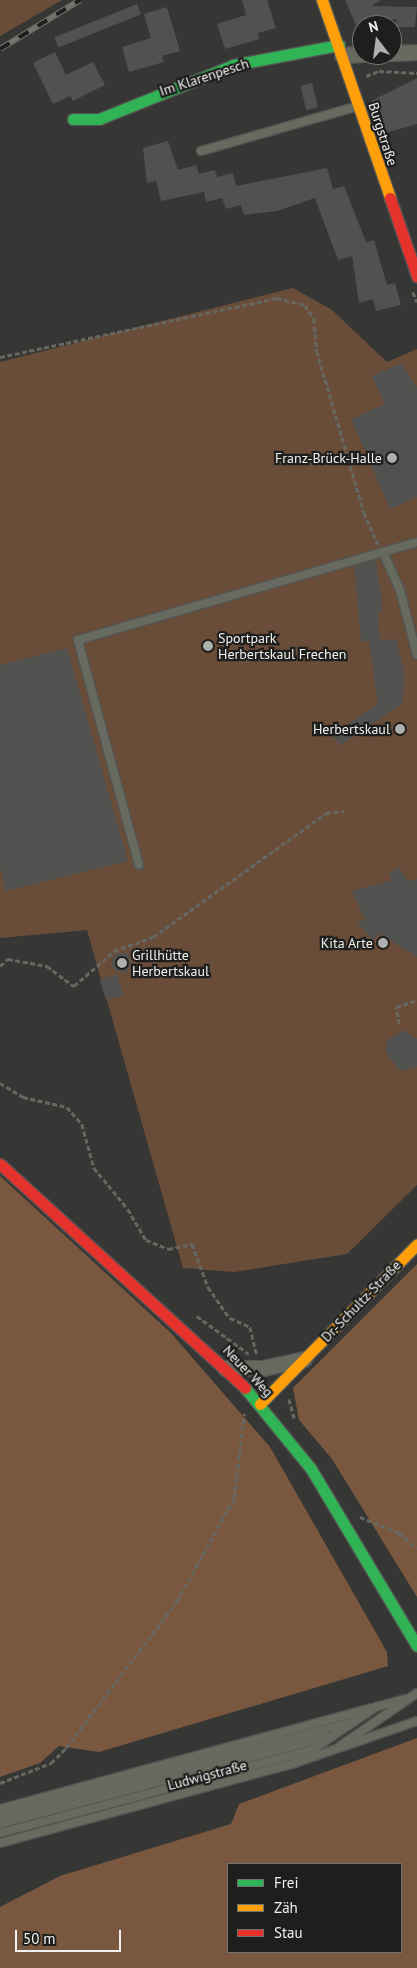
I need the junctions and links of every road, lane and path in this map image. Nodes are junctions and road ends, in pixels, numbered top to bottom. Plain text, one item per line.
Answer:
1 (322, 0) edge
2 (340, 50) junction
3 (352, 52) edge
4 (417, 52) edge
5 (402, 53) edge
6 (358, 106) junction
7 (73, 119) dead end
8 (201, 151) dead end
9 (417, 276) edge
10 (0, 357) edge
11 (417, 542) edge
12 (383, 552) junction
13 (417, 655) edge
14 (344, 811) dead end
15 (139, 865) dead end
16 (0, 966) edge
17 (417, 1000) edge
18 (399, 1024) dead end
19 (0, 1083) edge
20 (0, 1164) edge
21 (417, 1244) edge
22 (304, 1358) junction
23 (256, 1361) dead end
24 (225, 1368) junction
25 (260, 1404) junction
26 (356, 1515) dead end
27 (417, 1548) edge
28 (417, 1646) edge
29 (417, 1693) edge
30 (405, 1699) junction
31 (376, 1707) junction
32 (358, 1720) junction
33 (417, 1720) edge
34 (336, 1734) junction
35 (334, 1750) junction
36 (0, 1783) edge
37 (0, 1808) edge
38 (0, 1816) edge
39 (0, 1824) edge
40 (0, 1833) edge
41 (0, 1843) edge

1 - 2 street, Burgstraße
2 - 3 street, Im Klarenpesch
2 - 6 street, Burgstraße
2 - 7 street, Im Klarenpesch
4 - 5 street
6 - 8 lane
6 - 9 street, Burgstraße
10 - 12 path
11 - 12 lane
12 - 13 lane
12 - 15 lane
14 - 16 path
17 - 18 path
19 - 23 path
20 - 24 street, Neuer Weg
21 - 22 street, Dr.-Schultz-Straße
22 - 24 street
22 - 25 street, Dr.-Schultz-Straße
24 - 25 street, Neuer Weg
25 - 28 street, Neuer Weg
25 - 36 path
26 - 27 path
29 - 30 lane
30 - 31 lane
30 - 35 lane
31 - 32 lane
31 - 37 lane
32 - 34 lane
32 - 38 lane
33 - 35 lane, Ludwigstraße
34 - 39 lane
34 - 40 lane
35 - 41 lane, Ludwigstraße

